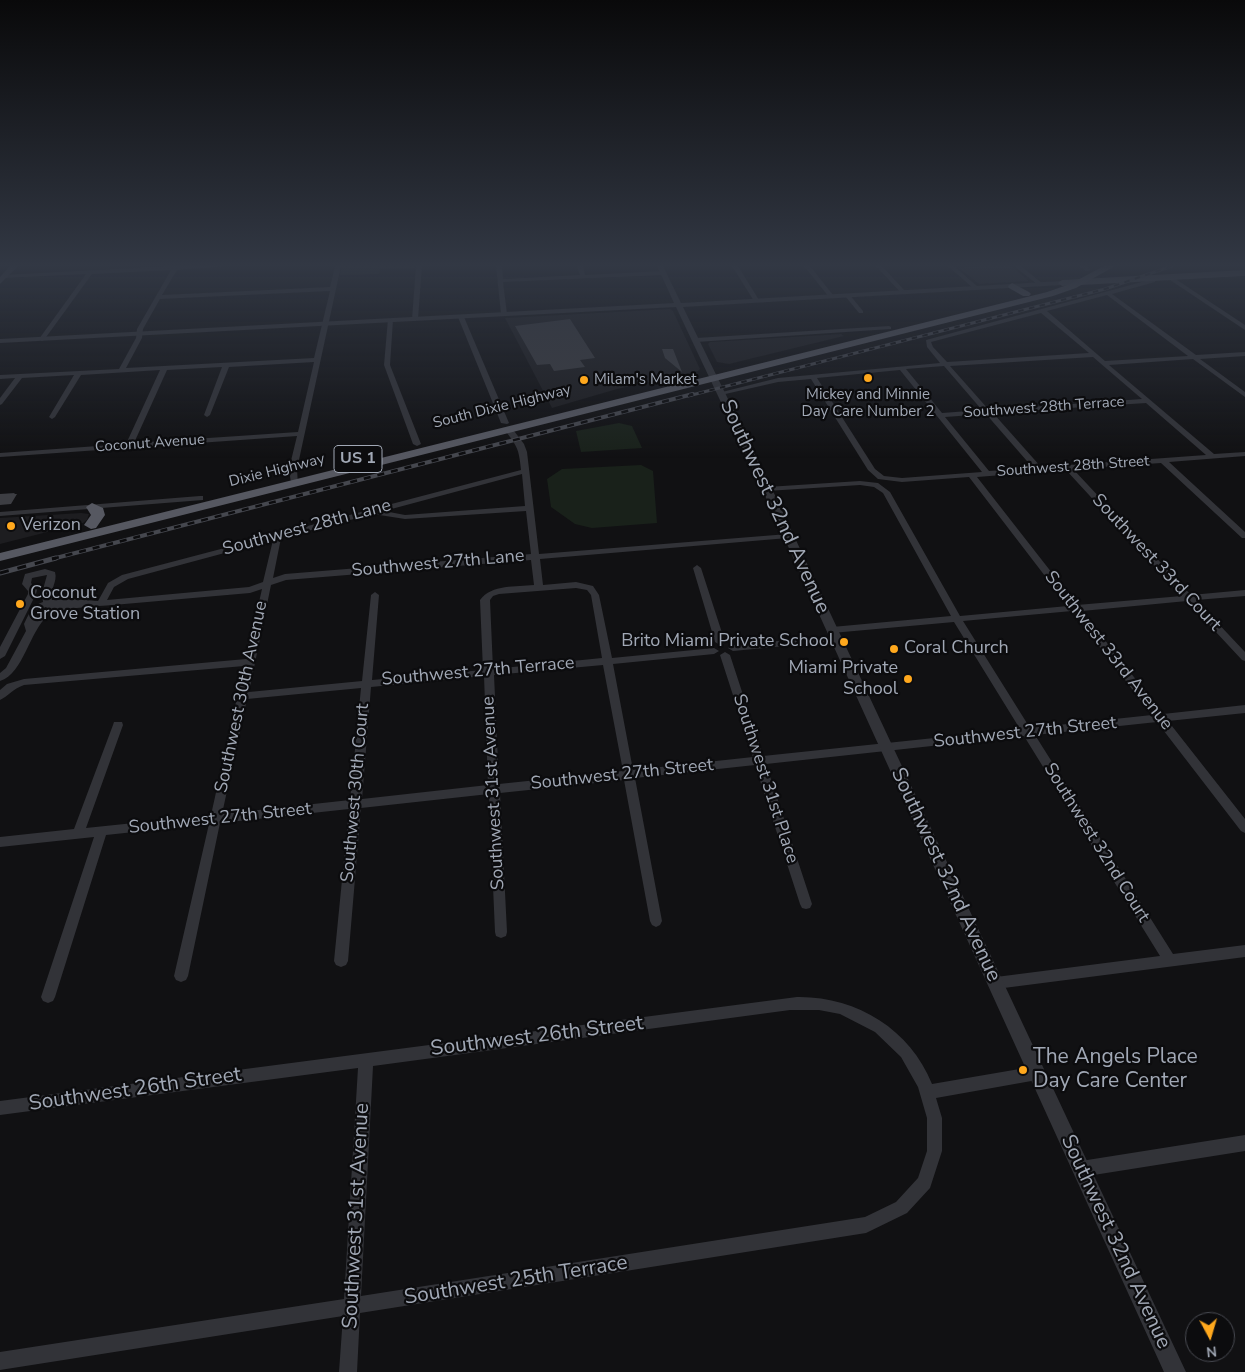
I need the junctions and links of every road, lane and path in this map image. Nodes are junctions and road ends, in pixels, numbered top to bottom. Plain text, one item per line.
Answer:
1 (48, 330) edge
2 (140, 330) edge
3 (214, 330) edge
4 (324, 330) edge
5 (389, 330) edge
6 (467, 330) edge
7 (691, 330) edge
8 (851, 330) joint
9 (881, 330) edge
10 (900, 330) edge
11 (968, 330) edge
12 (1066, 330) edge
13 (1157, 330) edge
14 (140, 334) junction
15 (861, 335) junction
16 (42, 339) junction
17 (696, 340) junction
18 (0, 341) edge
19 (1245, 354) edge
20 (1095, 355) junction
21 (1194, 358) junction
22 (317, 360) junction
23 (1104, 363) junction
24 (946, 364) junction
25 (226, 365) junction
26 (165, 367) junction
27 (902, 368) junction
28 (122, 370) junction
29 (79, 372) junction
30 (713, 375) junction
31 (20, 376) junction
32 (0, 377) edge
33 (813, 377) junction
34 (721, 393) junction
35 (1245, 395) edge
36 (1149, 401) junction
37 (0, 403) edge
38 (988, 412) junction
39 (207, 414) dead end
40 (939, 414) junction
41 (52, 417) dead end
42 (506, 426) junction
43 (301, 434) junction
44 (417, 444) junction
45 (129, 446) junction
46 (1245, 454) edge
47 (0, 455) edge
48 (1212, 456) junction
49 (1162, 460) junction
50 (1067, 467) junction
51 (1038, 469) junction
52 (525, 471) junction
53 (987, 473) junction
54 (970, 474) junction
55 (294, 479) junction
56 (880, 482) junction
57 (767, 490) junction
58 (200, 498) junction
59 (92, 507) junction
60 (529, 508) junction
61 (372, 511) junction
62 (0, 514) edge
63 (91, 525) junction
64 (278, 535) junction
65 (788, 536) junction
66 (1245, 536) edge
67 (0, 548) edge
68 (535, 556) junction
69 (0, 557) edge
70 (697, 568) dead end
71 (267, 583) junction
72 (539, 588) junction
73 (1245, 593) edge
74 (375, 596) dead end
75 (1189, 598) junction
76 (101, 603) junction
77 (51, 607) junction
78 (1074, 608) junction
79 (957, 619) junction
80 (833, 634) junction
81 (723, 649) junction
82 (0, 656) edge
83 (1245, 658) edge
84 (607, 660) junction
85 (250, 662) junction
86 (488, 672) junction
87 (0, 678) edge
88 (366, 683) junction
89 (0, 696) edge
90 (243, 696) junction
91 (1245, 709) edge
92 (1160, 718) junction
93 (118, 725) dead end
94 (1027, 733) junction
95 (886, 747) junction
96 (759, 760) junction
97 (629, 775) junction
98 (494, 789) junction
99 (356, 804) junction
100 (215, 819) junction
101 (1245, 828) edge
102 (102, 831) junction
103 (78, 834) junction
104 (1, 845) edge
105 (806, 904) dead end
106 (656, 921) dead end
107 (501, 932) dead end
108 (1245, 951) edge
109 (341, 961) dead end
110 (1170, 961) junction
111 (181, 976) dead end
112 (996, 983) junction
113 (48, 997) dead end
114 (366, 1059) junction
115 (1037, 1073) junction
116 (929, 1092) junction
117 (0, 1108) edge
118 (1245, 1143) edge
119 (1081, 1169) junction
120 (352, 1306) junction
121 (0, 1361) edge
122 (348, 1372) edge
123 (1175, 1372) edge

1 - 16 street
2 - 14 street
3 - 14 street
4 - 22 street
5 - 44 street
6 - 42 street
7 - 17 street, Southwest 32nd Avenue
8 - 15 street
8 - 17 street
9 - 15 highway, South Dixie Highway / US 1
10 - 30 highway, US 1
11 - 24 street
12 - 20 street
13 - 21 street
14 - 16 street
14 - 28 street
15 - 30 highway, South Dixie Highway / US 1
16 - 18 street
17 - 30 street, Southwest 32nd Avenue
19 - 21 street
20 - 23 street
20 - 24 street
21 - 23 street
21 - 35 street
22 - 25 street
22 - 43 street
23 - 36 street
24 - 27 street
24 - 38 street
25 - 26 street
25 - 39 street
26 - 28 street
26 - 45 street
27 - 33 street
27 - 40 street
28 - 29 street
29 - 31 street
29 - 41 street
30 - 34 street, Southwest 32nd Avenue
30 - 42 highway, South Dixie Highway / US 1
31 - 32 street
31 - 37 street
33 - 34 street
33 - 56 street, Southwest 32nd Court
34 - 57 street, Southwest 32nd Avenue
36 - 38 street, Southwest 28th Terrace
36 - 48 street
38 - 40 street, Southwest 28th Terrace
38 - 51 street
40 - 53 street
42 - 44 highway, South Dixie Highway / US 1
42 - 52 street
42 - 55 highway, Dixie Highway / US 1
43 - 45 street, Coconut Avenue
43 - 55 street
44 - 55 highway, South Dixie Highway / US 1
45 - 47 street, Coconut Avenue
46 - 48 street, Southwest 28th Street
48 - 49 street, Southwest 28th Street
49 - 50 street, Southwest 28th Street
49 - 66 street
50 - 51 street, Southwest 28th Street
50 - 75 street, Southwest 33rd Court
51 - 53 street, Southwest 28th Street
52 - 60 street
52 - 61 street, Southwest 28th Lane
53 - 54 street, Southwest 28th Street
54 - 56 street, Southwest 28th Street
54 - 78 street, Southwest 33rd Avenue
55 - 58 highway, South Dixie Highway / US 1
55 - 69 highway, Dixie Highway / US 1
56 - 57 street, Southwest 28th Street
56 - 79 street, Southwest 32nd Court
57 - 65 street, Southwest 32nd Avenue
58 - 59 street
58 - 63 highway, South Dixie Highway / US 1
59 - 62 street
59 - 63 highway
60 - 61 street
60 - 68 street
61 - 64 street, Southwest 28th Lane
63 - 67 highway, South Dixie Highway / US 1
64 - 71 street, Southwest 30th Avenue
64 - 76 street, Southwest 28th Lane
65 - 68 street, Southwest 27th Lane
65 - 80 street, Southwest 32nd Avenue
68 - 71 street, Southwest 27th Lane
68 - 72 street
70 - 81 street, Southwest 31st Place
71 - 76 street, Southwest 27th Lane
71 - 85 street, Southwest 30th Avenue
72 - 84 street
72 - 86 street, Southwest 31st Avenue
73 - 75 street, Southwest 27th Terrace
74 - 88 street, Southwest 30th Court
75 - 78 street, Southwest 27th Terrace
75 - 83 street, Southwest 33rd Court
76 - 77 street, Southwest 27th Lane
77 - 82 street
77 - 87 street
78 - 79 street, Southwest 27th Terrace
78 - 92 street, Southwest 33rd Avenue
79 - 80 street, Southwest 27th Terrace
79 - 94 street, Southwest 32nd Court
80 - 81 street, Southwest 27th Terrace
80 - 95 street, Southwest 32nd Avenue
81 - 84 street, Southwest 27th Terrace
81 - 96 street, Southwest 31st Place
84 - 86 street, Southwest 27th Terrace
84 - 97 street
85 - 89 street
85 - 90 street, Southwest 30th Avenue
86 - 88 street, Southwest 27th Terrace
86 - 98 street, Southwest 31st Avenue
88 - 90 street, Southwest 27th Terrace
88 - 99 street, Southwest 30th Court
90 - 100 street, Southwest 30th Avenue
91 - 92 street, Southwest 27th Street
92 - 94 street, Southwest 27th Street
92 - 101 street, Southwest 33rd Avenue
93 - 103 street
94 - 95 street, Southwest 27th Street
94 - 110 street, Southwest 32nd Court
95 - 96 street, Southwest 27th Street
95 - 112 street, Southwest 32nd Avenue
96 - 97 street, Southwest 27th Street
96 - 105 street, Southwest 31st Place
97 - 98 street, Southwest 27th Street
97 - 106 street
98 - 99 street, Southwest 27th Street
98 - 107 street, Southwest 31st Avenue
99 - 100 street, Southwest 27th Street
99 - 109 street, Southwest 30th Court
100 - 102 street, Southwest 27th Street
100 - 111 street, Southwest 30th Avenue
102 - 103 street, Southwest 27th Street
102 - 113 street
103 - 104 street, Southwest 27th Street
108 - 110 street
110 - 112 street
112 - 115 street, Southwest 32nd Avenue
114 - 116 street, Southwest 26th Street
114 - 117 street, Southwest 26th Street
114 - 120 street, Southwest 31st Avenue
115 - 116 street
115 - 119 street, Southwest 32nd Avenue
116 - 120 street, Southwest 25th Terrace
118 - 119 street
119 - 123 street, Southwest 32nd Avenue
120 - 121 street, Southwest 25th Terrace
120 - 122 street, Southwest 31st Avenue

